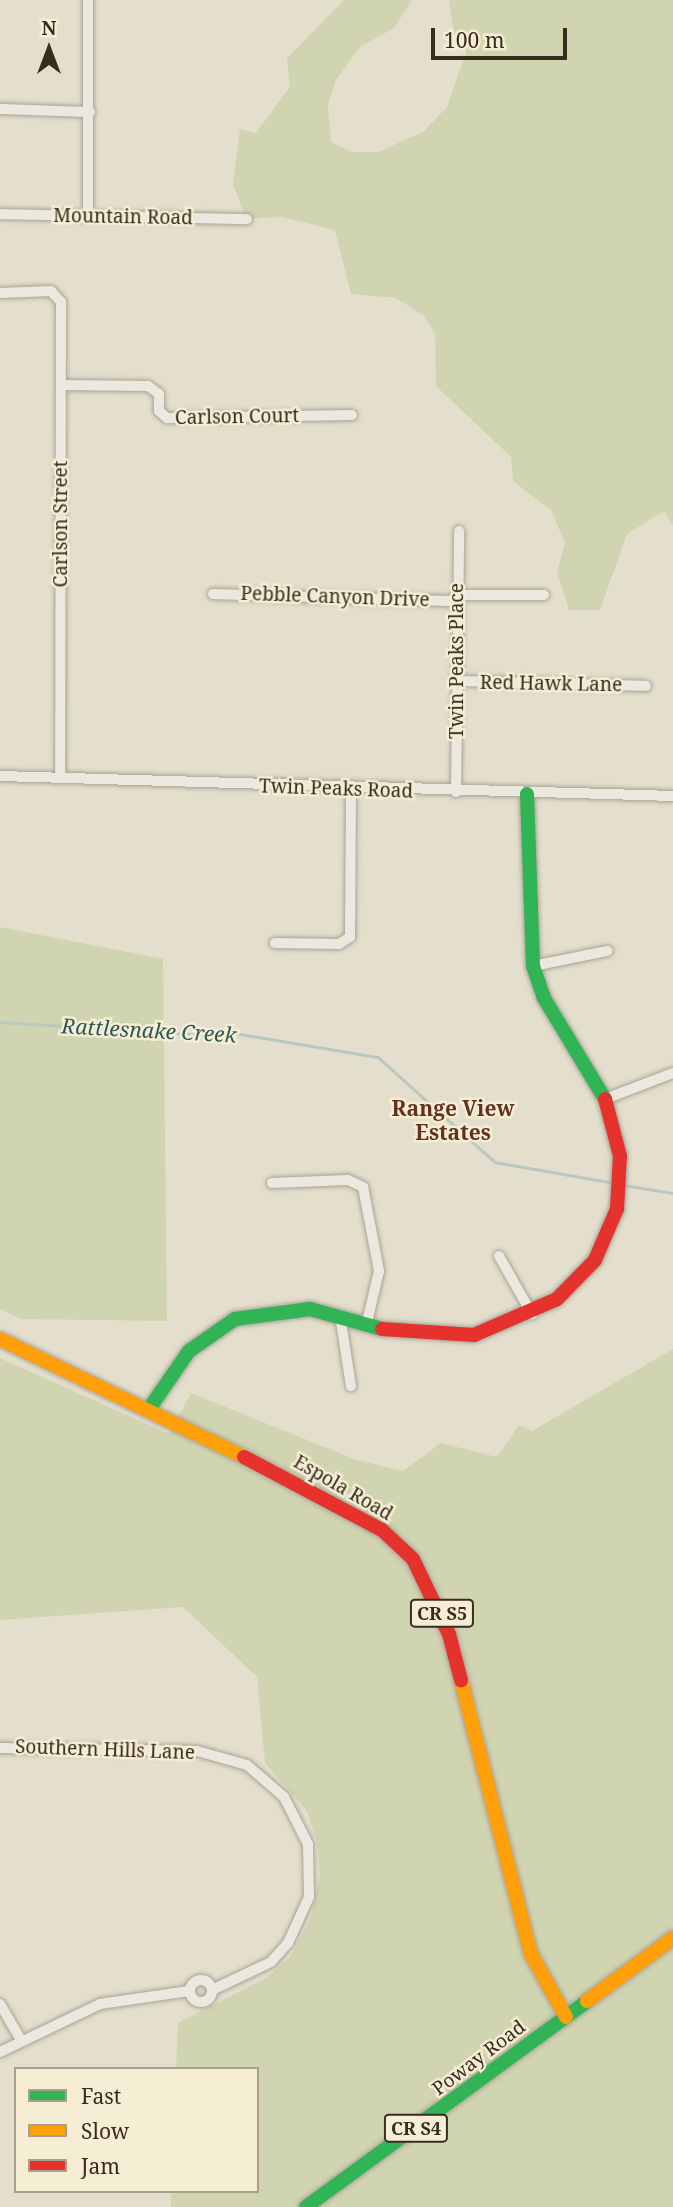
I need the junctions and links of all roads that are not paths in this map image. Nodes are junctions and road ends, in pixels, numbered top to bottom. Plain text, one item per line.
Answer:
1 (88, 0) edge
2 (0, 109) edge
3 (90, 112) junction
4 (0, 214) edge
5 (88, 216) junction
6 (247, 219) dead end
7 (0, 293) edge
8 (62, 385) junction
9 (352, 415) dead end
10 (459, 531) dead end
11 (213, 594) dead end
12 (544, 595) dead end
13 (456, 598) junction
14 (456, 681) junction
15 (646, 686) dead end
16 (0, 776) edge
17 (60, 778) junction
18 (351, 790) junction
19 (456, 792) junction
20 (527, 794) junction
21 (673, 796) edge
22 (275, 943) dead end
23 (607, 951) dead end
24 (533, 966) junction
25 (673, 1073) edge
26 (605, 1099) junction
27 (272, 1183) dead end
28 (499, 1256) dead end
29 (532, 1314) junction
30 (340, 1315) junction
31 (367, 1322) junction
32 (0, 1339) edge
33 (351, 1386) dead end
34 (149, 1409) junction
35 (0, 1748) edge
36 (673, 1938) edge
37 (212, 1990) junction
38 (190, 1991) junction
39 (0, 2004) edge
40 (566, 2017) junction
41 (20, 2040) junction
42 (0, 2052) edge
43 (306, 2207) edge

1 - 3 street
2 - 3 street
3 - 5 street
4 - 5 street, Mountain Road
5 - 6 street, Mountain Road
7 - 8 street, Carlson Street
8 - 9 street, Carlson Court
8 - 17 street, Carlson Street
10 - 13 street, Twin Peaks Place
11 - 13 street, Pebble Canyon Drive
12 - 13 street, Pebble Canyon Drive
13 - 14 street, Twin Peaks Place
14 - 15 street, Red Hawk Lane
14 - 19 street, Twin Peaks Place
16 - 17 street, Twin Peaks Road
17 - 18 street, Twin Peaks Road
18 - 19 street, Twin Peaks Road
18 - 22 street
19 - 20 street, Twin Peaks Road
20 - 21 street, Twin Peaks Road
20 - 24 main road
23 - 24 street
24 - 26 main road
25 - 26 street
26 - 29 main road
27 - 31 street
28 - 29 street
29 - 31 main road
30 - 31 main road
30 - 33 street
30 - 34 main road
32 - 34 main road, Espola Road / CR S5
34 - 40 main road, Espola Road / CR S5
35 - 37 street, Southern Hills Lane
36 - 40 main road, Poway Road / CR S4
37 - 38 street, Southern Hills Lane
37 - 38 street, Southern Hills Lane
38 - 41 street, Southern Hills Lane
39 - 41 street
40 - 43 main road, Poway Road / CR S4
41 - 42 street, Southern Hills Lane

